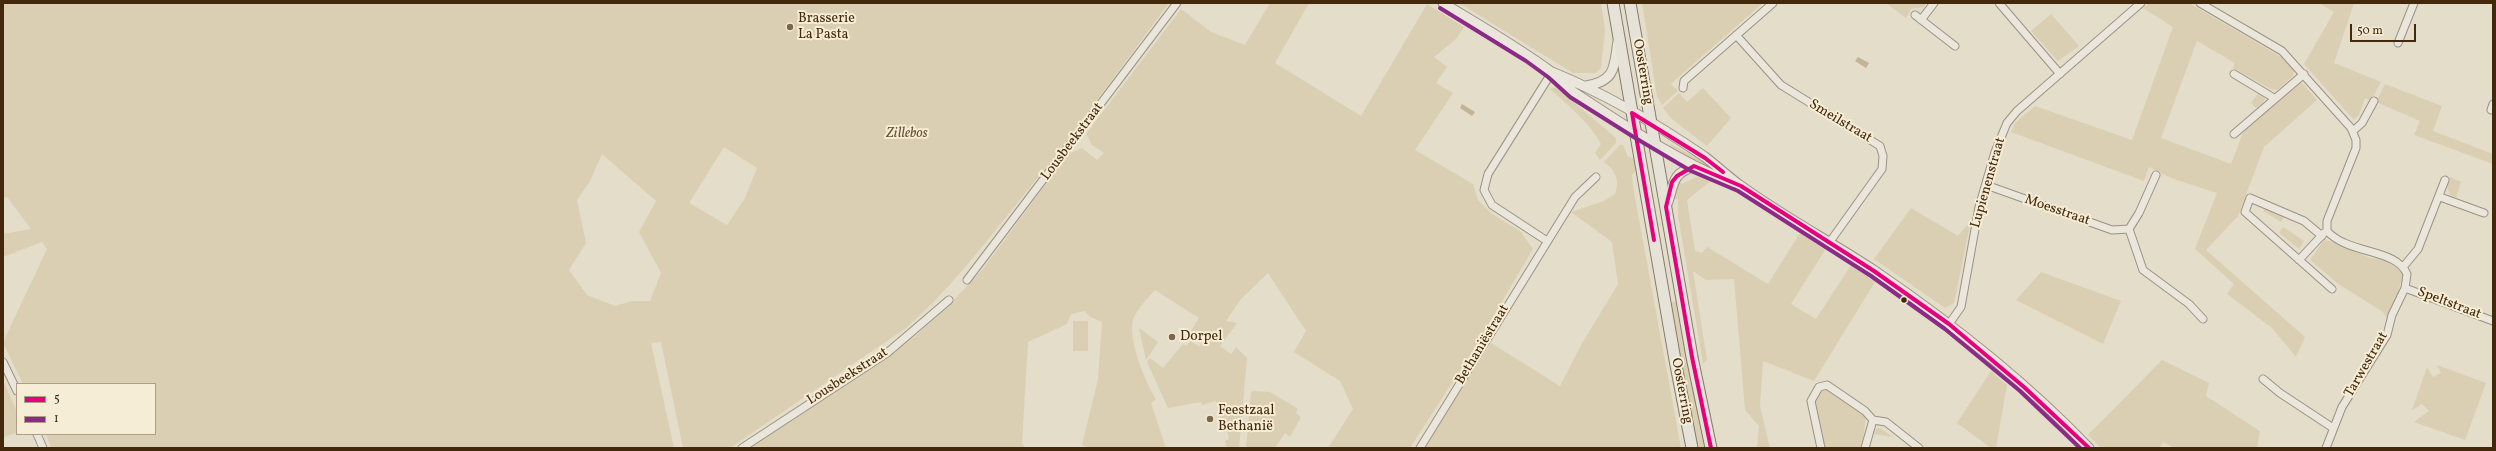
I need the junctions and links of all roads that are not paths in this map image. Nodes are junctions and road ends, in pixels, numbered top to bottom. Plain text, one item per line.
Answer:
1 (1177, 3) edge
2 (1442, 3) edge
3 (1613, 3) edge
4 (1630, 3) edge
5 (1773, 3) edge
6 (1934, 3) edge
7 (1999, 3) edge
8 (2141, 3) edge
9 (2200, 3) edge
10 (2414, 3) edge
11 (1915, 15) dead end
12 (1922, 20) junction
13 (1736, 35) junction
14 (1619, 36) junction
15 (2398, 43) dead end
16 (1955, 46) dead end
17 (1552, 72) junction
18 (2060, 74) junction
19 (2234, 74) dead end
20 (2304, 74) junction
21 (1586, 86) junction
22 (1683, 88) dead end
23 (2274, 98) junction
24 (2374, 101) dead end
25 (1632, 113) junction
26 (1650, 123) junction
27 (1635, 131) junction
28 (2353, 131) junction
29 (2234, 134) dead end
30 (1654, 142) junction
31 (1694, 166) junction
32 (2156, 175) dead end
33 (1596, 177) dead end
34 (2445, 180) dead end
35 (1986, 185) junction
36 (1740, 186) junction
37 (2440, 197) junction
38 (1666, 207) junction
39 (2484, 213) dead end
40 (2129, 229) junction
41 (2324, 233) junction
42 (1546, 241) junction
43 (1829, 243) junction
44 (2299, 260) junction
45 (2404, 266) junction
46 (967, 280) dead end
47 (2405, 288) junction
48 (2332, 289) dead end
49 (948, 300) dead end
50 (2203, 319) dead end
51 (2493, 321) edge
52 (1950, 324) junction
53 (3, 362) edge
54 (2263, 379) dead end
55 (16, 389) edge
56 (1873, 420) junction
57 (2333, 428) junction
58 (37, 435) edge
59 (43, 448) edge
60 (742, 448) edge
61 (1420, 448) edge
62 (1692, 448) edge
63 (1711, 448) edge
64 (1821, 448) edge
65 (1865, 448) edge
66 (1919, 448) edge
67 (2088, 448) edge
68 (2326, 448) edge

1 - 46 street, Lousbeekstraat
2 - 17 street
3 - 14 main road, Oosterring
4 - 26 main road, Oosterring
5 - 13 street
6 - 12 street
7 - 18 street
8 - 18 street, Lupienenstraat
9 - 20 street
10 - 15 street
11 - 12 street
12 - 16 street
13 - 22 street
13 - 43 street, Smeilstraat
14 - 21 street
14 - 25 main road, Oosterring
17 - 21 street
17 - 27 street
17 - 42 street
18 - 35 street, Lupienenstraat
19 - 23 street
20 - 23 street
20 - 28 street
21 - 25 street
23 - 29 street
24 - 28 street
25 - 26 street
25 - 27 main road, Oosterring
26 - 30 main road, Oosterring
26 - 36 street
27 - 30 street
27 - 62 main road, Oosterring
28 - 41 street
30 - 31 street
30 - 38 main road, Oosterring
31 - 36 street
31 - 38 street
32 - 40 street
33 - 42 street, Bethaniëstraat
34 - 37 street
35 - 40 street, Moesstraat
35 - 52 street, Lupienenstraat
36 - 43 street
37 - 39 street
37 - 45 street
38 - 63 main road, Oosterring
40 - 50 street
41 - 44 street
41 - 44 street
41 - 45 street
42 - 61 street, Bethaniëstraat
43 - 52 street
44 - 48 street
45 - 47 street, Tarwestraat
47 - 51 street, Speltstraat
47 - 57 street, Tarwestraat
49 - 60 street, Lousbeekstraat
52 - 67 street
53 - 55 street
54 - 57 street
56 - 64 street
56 - 65 street
56 - 66 street
57 - 68 street, Tarwestraat
58 - 59 street

